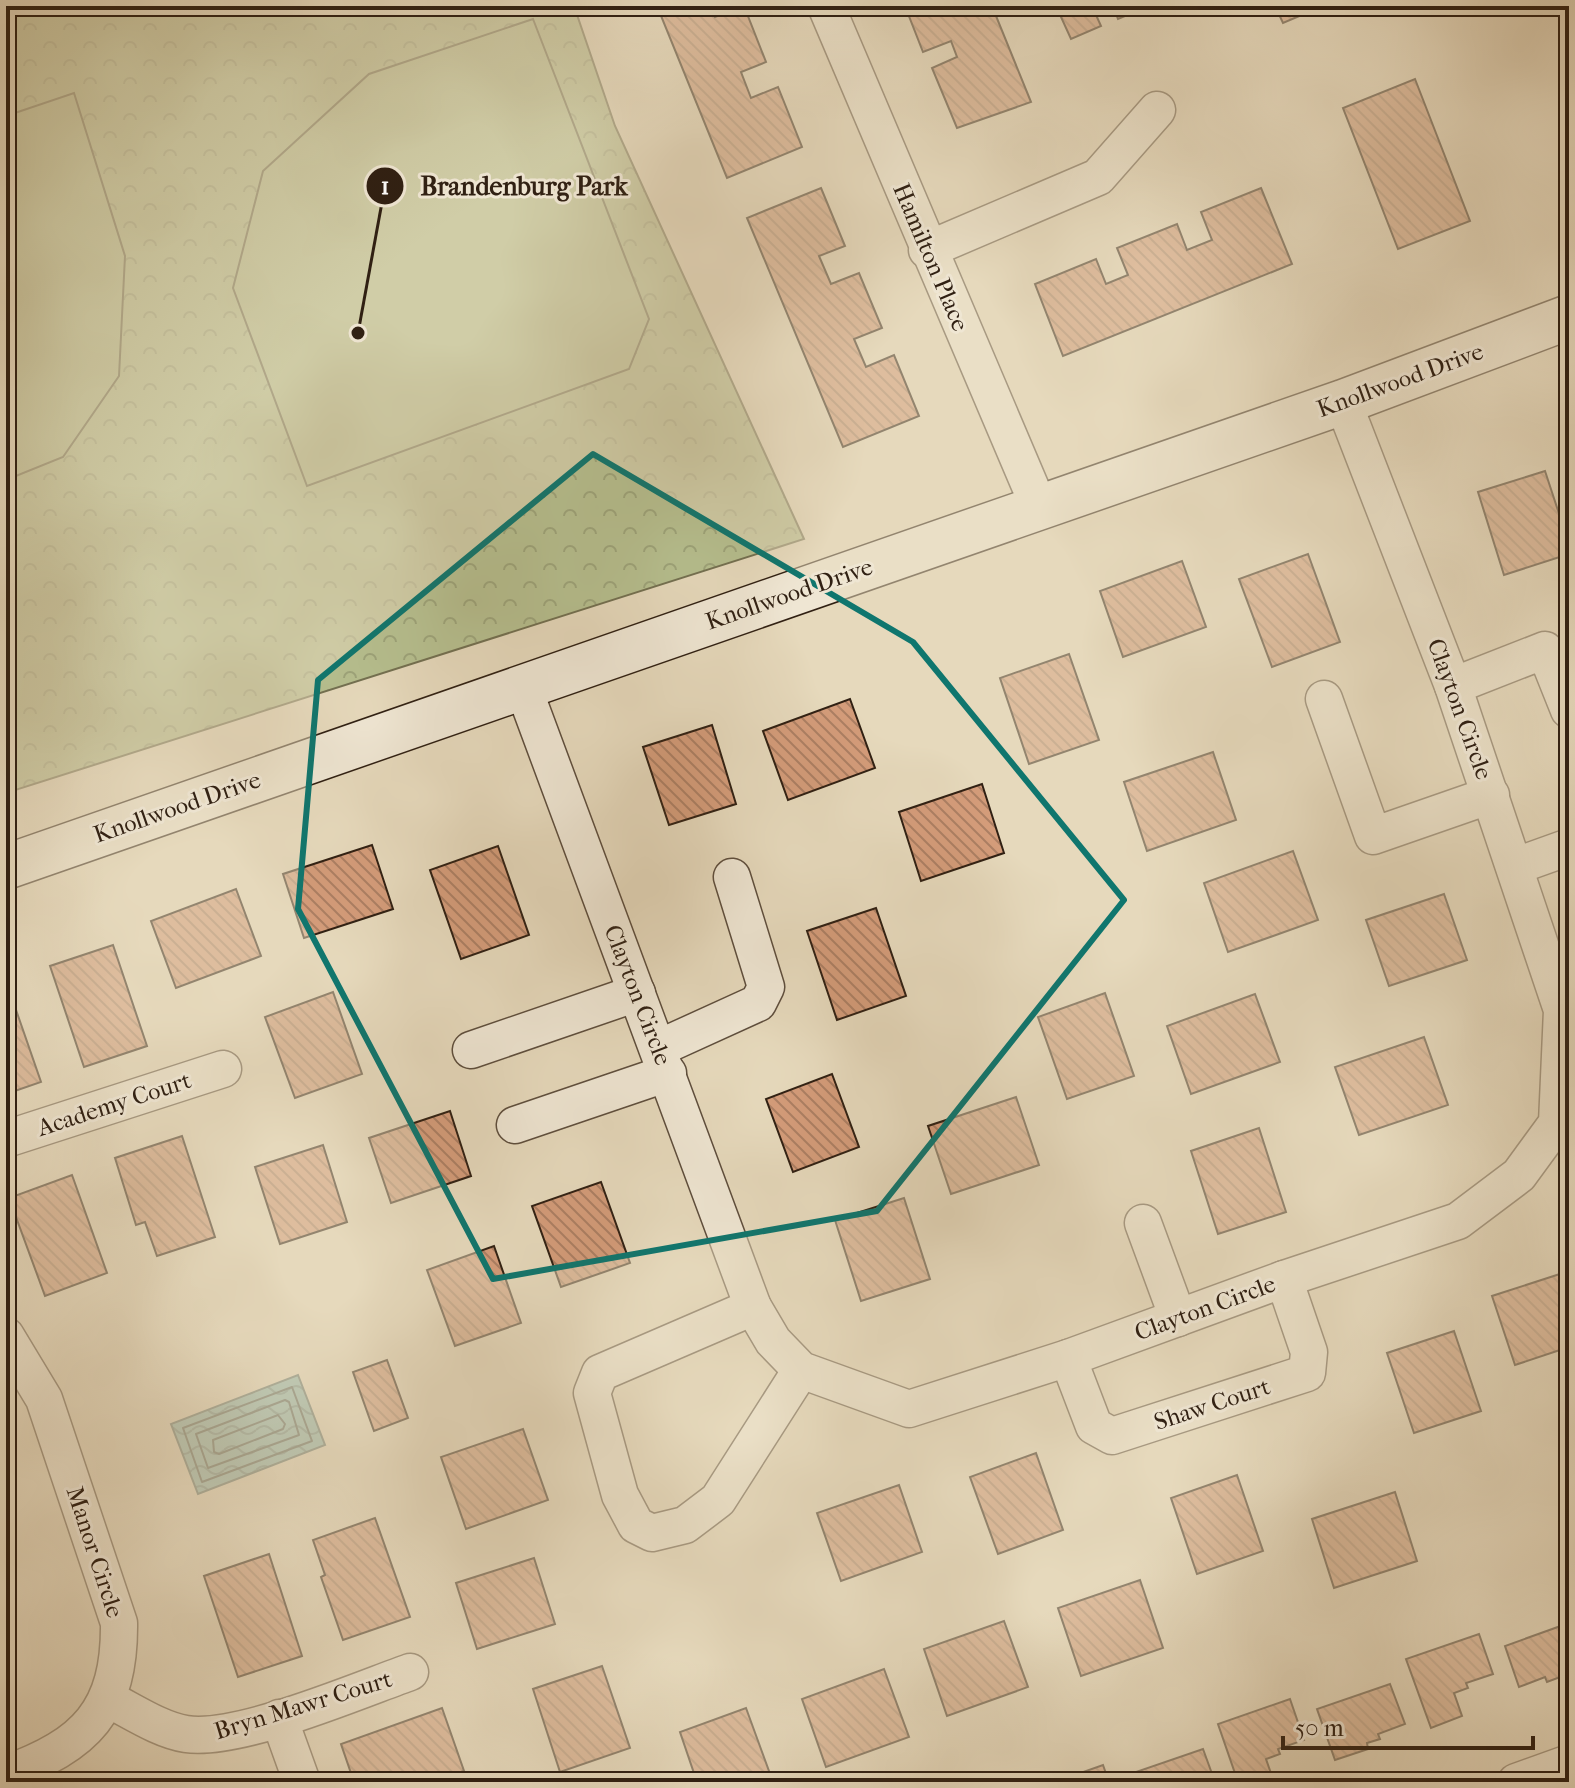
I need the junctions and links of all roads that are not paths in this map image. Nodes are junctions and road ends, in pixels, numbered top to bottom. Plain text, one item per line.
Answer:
1 (826, 6) edge
2 (1157, 110) dead end
3 (927, 250) junction
4 (1569, 317) edge
5 (1343, 402) junction
6 (1039, 507) junction
7 (1453, 686) junction
8 (523, 687) junction
9 (1324, 699) dead end
10 (1569, 710) edge
11 (1491, 795) junction
12 (1569, 847) edge
13 (1516, 866) junction
14 (6, 867) edge
15 (732, 877) dead end
16 (637, 993) junction
17 (471, 1050) dead end
18 (664, 1060) junction
19 (223, 1069) dead end
20 (515, 1125) dead end
21 (1563, 1127) edge
22 (6, 1139) edge
23 (1143, 1223) dead end
24 (1284, 1279) junction
25 (753, 1307) junction
26 (1178, 1318) junction
27 (6, 1336) edge
28 (1068, 1358) junction
29 (801, 1370) junction
30 (410, 1672) dead end
31 (108, 1699) junction
32 (279, 1718) junction
33 (1569, 1763) edge
34 (6, 1774) edge
35 (302, 1782) edge
36 (1516, 1782) edge

1 - 3 street, Hamilton Place
2 - 3 street
3 - 6 street, Hamilton Place
4 - 5 street, Knollwood Drive
5 - 6 street, Knollwood Drive
5 - 7 street, Clayton Circle
6 - 8 street, Knollwood Drive
7 - 10 street
7 - 11 street, Clayton Circle
8 - 14 street, Knollwood Drive
8 - 16 street, Clayton Circle
9 - 11 street
11 - 13 street, Clayton Circle
12 - 13 street
13 - 21 street, Clayton Circle
15 - 18 street
16 - 17 street
16 - 18 street, Clayton Circle
18 - 20 street
18 - 25 street, Clayton Circle
19 - 22 street, Academy Court
21 - 24 street, Clayton Circle
23 - 26 street
24 - 26 street, Clayton Circle
24 - 28 street, Shaw Court
25 - 29 street, Clayton Circle
25 - 29 street
26 - 28 street, Clayton Circle
27 - 31 street, Manor Circle
28 - 29 street, Clayton Circle
30 - 32 street, Bryn Mawr Court
31 - 32 street, Bryn Mawr Court
31 - 34 street, Manor Circle
32 - 35 street
33 - 36 street

